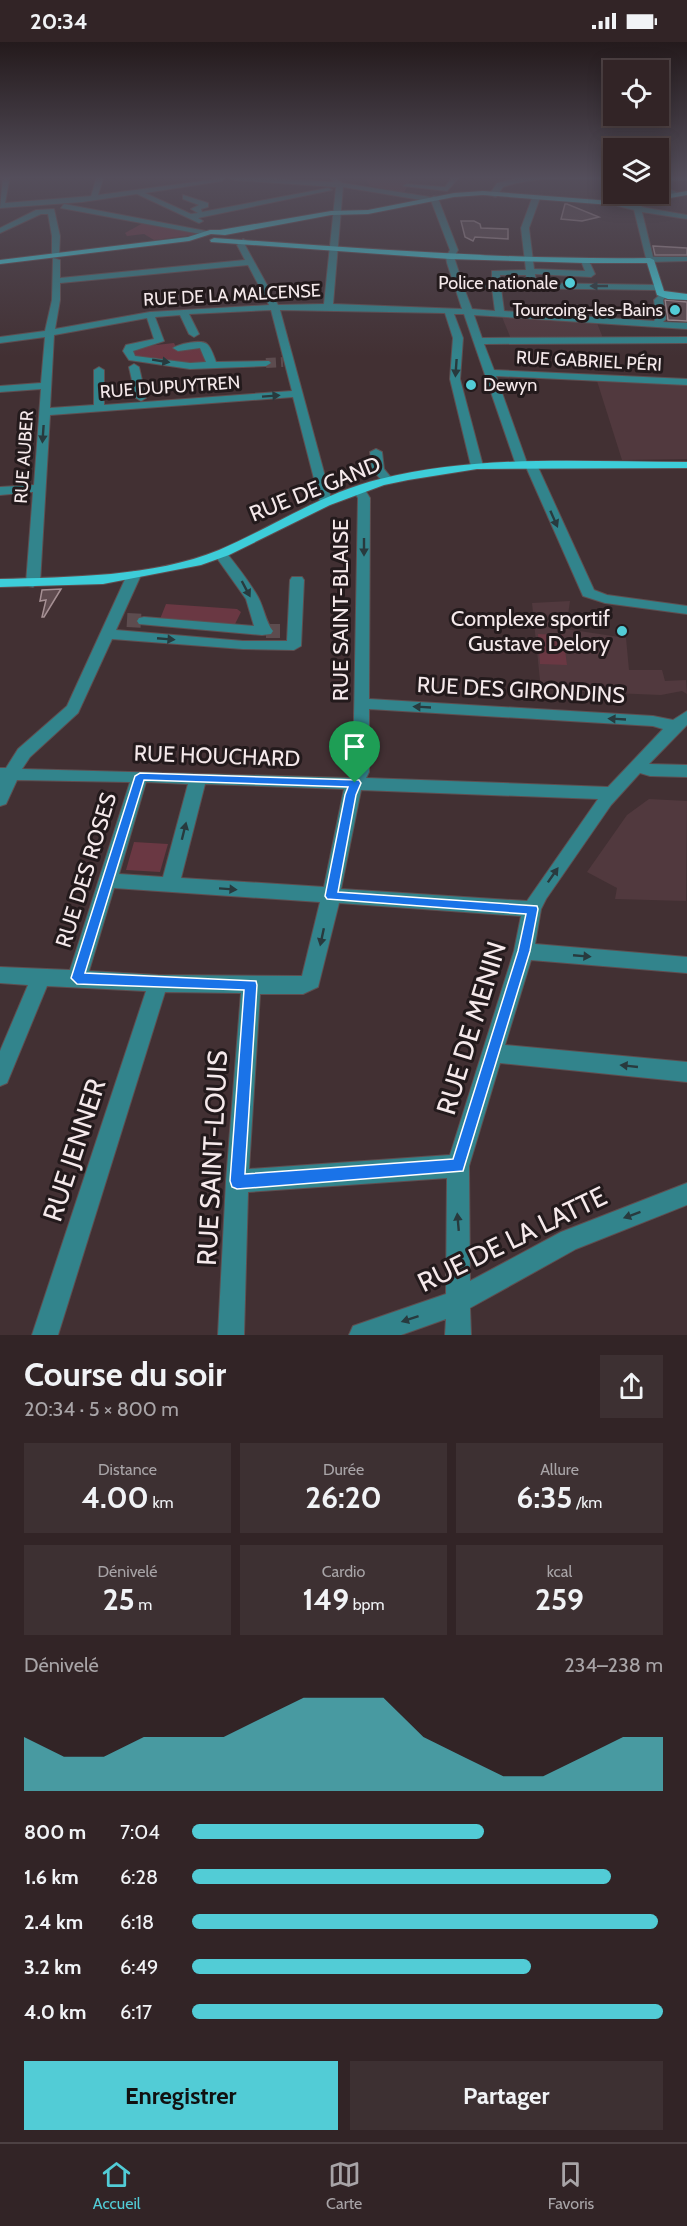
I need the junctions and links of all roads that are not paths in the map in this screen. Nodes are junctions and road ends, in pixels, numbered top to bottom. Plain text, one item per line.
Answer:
1 (56, 236) edge
2 (207, 236) edge
3 (211, 236) edge
4 (212, 236) edge
5 (226, 236) edge
6 (231, 236) edge
7 (334, 236) edge
8 (448, 236) edge
9 (526, 236) edge
10 (645, 236) edge
11 (242, 242) junction
12 (333, 249) junction
13 (56, 257) junction
14 (450, 257) junction
15 (687, 259) edge
16 (529, 260) junction
17 (650, 260) junction
18 (585, 261) junction
19 (251, 262) junction
20 (0, 264) edge
21 (530, 272) junction
22 (56, 280) junction
23 (459, 285) junction
24 (497, 286) junction
25 (532, 286) junction
26 (660, 291) junction
27 (687, 297) edge
28 (117, 306) dead end
29 (327, 307) junction
30 (275, 308) junction
31 (449, 311) junction
32 (183, 312) junction
33 (468, 312) junction
34 (500, 314) junction
35 (150, 315) junction
36 (118, 319) junction
37 (602, 320) junction
38 (657, 323) junction
39 (687, 327) edge
40 (50, 334) junction
41 (194, 334) dead end
42 (0, 340) edge
43 (608, 340) junction
44 (663, 340) junction
45 (687, 340) edge
46 (478, 341) junction
47 (178, 348) dead end
48 (266, 363) tunnel mouth
49 (212, 364) junction
50 (134, 367) dead end
51 (99, 370) dead end
52 (490, 373) junction
53 (687, 382) edge
54 (47, 386) junction
55 (0, 389) edge
56 (297, 394) junction
57 (141, 402) junction
58 (99, 408) junction
59 (45, 412) junction
60 (376, 452) dead end
61 (527, 465) junction
62 (687, 465) edge
63 (477, 466) junction
64 (387, 480) junction
65 (39, 488) junction
66 (359, 490) junction
67 (0, 491) edge
68 (326, 502) junction
69 (220, 554) junction
70 (134, 574) junction
71 (297, 580) dead end
72 (33, 583) junction
73 (1, 584) edge
74 (687, 610) edge
75 (144, 621) tunnel mouth
76 (108, 634) junction
77 (363, 704) junction
78 (681, 721) edge
79 (637, 766) junction
80 (687, 771) edge
81 (6, 774) edge
82 (140, 776) junction
83 (198, 778) junction
84 (355, 783) junction
85 (612, 793) junction
86 (0, 800) edge
87 (108, 880) junction
88 (170, 885) junction
89 (331, 896) junction
90 (532, 909) junction
91 (524, 951) junction
92 (687, 965) edge
93 (0, 975) edge
94 (41, 977) junction
95 (77, 978) junction
96 (158, 983) junction
97 (251, 985) junction
98 (492, 1053) junction
99 (687, 1072) edge
100 (0, 1076) edge
101 (458, 1166) junction
102 (237, 1181) junction
103 (687, 1196) edge
104 (458, 1301) junction
105 (45, 1335) edge
106 (231, 1335) edge
107 (362, 1335) edge
108 (458, 1335) edge

1 - 13 street, RUE AUBER
2 - 13 main road
3 - 11 main road
4 - 5 main road
6 - 11 main road
7 - 12 street
8 - 14 street
9 - 16 street
10 - 17 street
11 - 12 main road
11 - 19 street
12 - 14 main road
12 - 29 street
13 - 20 main road
13 - 22 street, RUE AUBER
14 - 16 main road
14 - 23 street
15 - 17 street
16 - 18 main road
16 - 21 street
17 - 18 main road
17 - 26 main road
18 - 21 street
19 - 22 street
19 - 30 street
21 - 24 street
21 - 25 street
22 - 40 street, RUE AUBER
23 - 24 street
23 - 33 street
24 - 25 street
24 - 34 street
26 -> 25 street
26 - 27 main road
26 - 38 street
28 - 36 street
29 - 30 street, RUE DE LA MALCENSE
29 - 31 street, RUE DE LA MALCENSE
30 - 32 street, RUE DE LA MALCENSE
30 - 56 street
31 - 33 street, RUE DE LA MALCENSE
31 -> 63 street
32 - 35 street, RUE DE LA MALCENSE
32 - 41 street
33 - 34 street, RUE DE LA MALCENSE
33 - 46 street
34 - 37 street, RUE DE LA MALCENSE
35 - 36 street, RUE DE LA MALCENSE
35 -> 49 street
36 - 40 street, RUE DE LA MALCENSE
37 - 38 street, RUE DE LA MALCENSE
37 - 43 street
38 - 39 street, RUE DE LA MALCENSE
38 - 44 street
40 - 42 street, RUE DE LA MALCENSE
40 - 54 street, RUE AUBER
43 - 44 street
43 - 46 street
44 - 45 street
46 - 52 street
47 - 49 street
48 - 49 street
50 - 57 street
51 - 58 street
52 - 53 street, RUE GABRIEL PÉRI
52 - 61 street
54 - 55 street
54 - 59 street, RUE AUBER
57 -> 56 street, RUE DUPUYTREN
56 - 68 street
57 - 58 street, RUE DUPUYTREN
58 - 59 street, RUE DUPUYTREN
59 -> 65 street, RUE AUBER
60 - 64 street
61 - 62 main road, RUE DE GAND
61 - 63 main road, RUE DE GAND
61 -> 74 street
63 - 64 main road, RUE DE GAND
64 - 66 main road, RUE DE GAND
65 - 67 street
65 - 72 street, RUE AUBER
66 - 68 main road, RUE DE GAND
66 -> 77 street, RUE SAINT-BLAISE
68 - 69 main road, RUE DE GAND
69 - 70 main road, RUE DE GAND
69 -> 75 street
70 - 72 main road, RUE DE GAND
70 - 76 street
76 -> 71 street
72 - 73 main road, RUE DE GAND
76 - 81 street
78 -> 77 street, RUE DES GIRONDINS
77 - 84 street, RUE SAINT-BLAISE
78 - 79 street, RUE DE MENIN
79 - 80 street
79 - 85 street, RUE DE MENIN
81 - 82 street, RUE HOUCHARD
81 - 86 street
82 - 83 street, RUE HOUCHARD
82 - 87 street, RUE DES ROSES
83 - 84 street, RUE HOUCHARD
88 -> 83 street
84 - 85 street, RUE HOUCHARD
84 - 89 street, RUE SAINT-BLAISE
90 -> 85 street, RUE DE MENIN
87 - 88 street
87 - 95 street, RUE DES ROSES
88 -> 89 street
89 - 90 street
89 -> 97 street, RUE SAINT-BLAISE
90 - 91 street, RUE DE MENIN
91 -> 92 street
91 - 98 street, RUE DE MENIN
93 - 94 street
94 - 95 street
94 - 100 street
95 - 96 street
96 - 97 street
96 - 105 street, RUE JENNER
97 - 102 street, RUE SAINT-LOUIS
99 -> 98 street
98 - 101 street, RUE DE MENIN
101 - 102 street
104 -> 101 street, RUE DE MENIN
102 - 106 street, RUE SAINT-LOUIS
103 -> 104 street, RUE DE LA LATTE
104 -> 107 street, RUE DE LA LATTE
104 - 108 street, RUE DE MENIN

